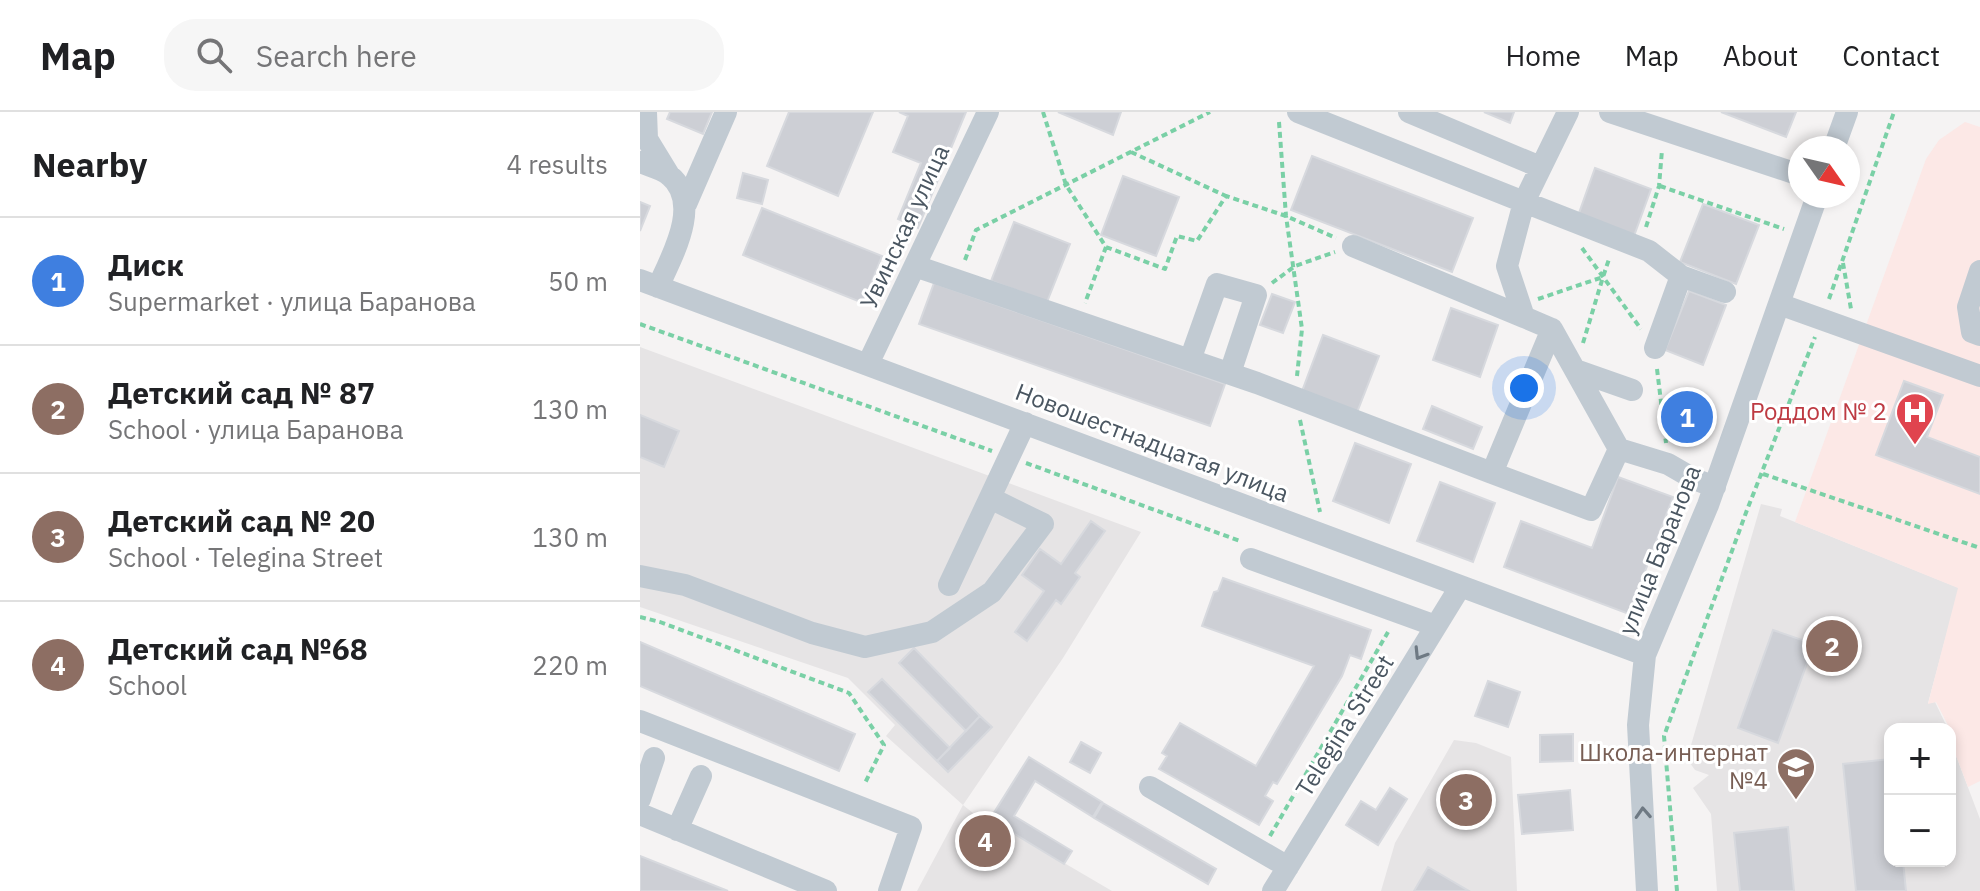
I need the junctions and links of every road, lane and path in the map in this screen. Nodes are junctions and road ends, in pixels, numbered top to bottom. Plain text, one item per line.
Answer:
1 (646, 112) edge
2 (726, 112) edge
3 (988, 112) edge
4 (1043, 112) edge
5 (1210, 112) edge
6 (1279, 112) edge
7 (1298, 112) edge
8 (1409, 112) edge
9 (1568, 112) edge
10 (1610, 112) edge
11 (1847, 112) edge
12 (1894, 112) edge
13 (1663, 130) junction
14 (1838, 136) edge
15 (1131, 152) junction
16 (640, 162) edge
17 (1540, 167) junction
18 (1788, 171) edge
19 (669, 175) junction
20 (1066, 185) junction
21 (1659, 186) junction
22 (1226, 196) junction
23 (1524, 202) junction
24 (686, 204) junction
25 (1813, 208) edge
26 (1557, 214) junction
27 (1286, 216) junction
28 (1791, 217) dead end
29 (1616, 237) junction
30 (1353, 246) junction
31 (1106, 247) junction
32 (1639, 247) junction
33 (1842, 261) junction
34 (915, 266) junction
35 (1295, 266) junction
36 (1980, 271) edge
37 (1681, 276) junction
38 (1603, 277) junction
39 (957, 280) junction
40 (649, 284) edge
41 (1725, 292) dead end
42 (1256, 295) junction
43 (1779, 304) junction
44 (1522, 311) junction
45 (1821, 321) junction
46 (1079, 322) junction
47 (640, 324) edge
48 (1552, 329) junction
49 (1856, 331) junction
50 (1980, 335) edge
51 (1655, 348) junction
52 (1190, 360) junction
53 (752, 363) dead end
54 (868, 364) junction
55 (1575, 370) junction
56 (1230, 373) junction
57 (1980, 376) edge
58 (1632, 390) dead end
59 (1295, 398) junction
60 (1025, 423) junction
61 (1619, 449) junction
62 (1668, 464) junction
63 (1492, 473) junction
64 (1762, 473) junction
65 (1715, 487) junction
66 (990, 498) junction
67 (1305, 506) dead end
68 (1320, 512) junction
69 (1334, 517) dead end
70 (1980, 548) edge
71 (1251, 559) dead end
72 (640, 576) edge
73 (949, 585) dead end
74 (1460, 587) junction
75 (1399, 613) junction
76 (640, 617) edge
77 (1436, 626) junction
78 (1645, 655) junction
79 (640, 721) edge
80 (654, 758) dead end
81 (701, 776) dead end
82 (1150, 787) dead end
83 (640, 799) edge
84 (854, 805) junction
85 (640, 814) edge
86 (677, 830) junction
87 (1267, 841) dead end
88 (1288, 867) junction
89 (826, 891) edge
90 (889, 891) edge
91 (1273, 891) edge
92 (1647, 891) edge
93 (1677, 891) edge

1 - 19 street
2 - 24 street
3 - 34 street, Увинская улица
4 - 20 path
5 - 15 path
6 - 27 path
7 - 23 street
8 - 17 street
9 - 17 street
10 - 13 street
11 - 14 street
12 - 33 path
13 - 18 street
13 - 21 path
15 - 20 path
15 - 22 path
16 - 19 street
17 - 23 street
19 - 24 street
20 - 31 path
20 - 39 path
21 - 28 path
21 - 32 path
22 - 27 path
22 - 31 path
23 - 26 street
23 - 44 street
24 - 40 street
25 - 43 street, улица Баранова
26 - 29 street
26 - 38 path
27 - 30 path
27 - 35 path
29 - 32 street
29 - 38 path
30 - 35 path
30 - 44 street
31 - 46 path
32 - 37 street
33 - 45 path
33 - 49 path
34 - 39 street
34 - 54 street, Увинская улица
35 - 42 path
35 - 59 path
36 - 50 street
37 - 41 street
37 - 51 street
38 - 44 path
38 - 51 path
38 - 55 path
39 - 46 street
40 - 54 street, Новошестнадцатая улица
42 - 52 street
42 - 56 street
43 - 45 street
43 - 65 street, улица Баранова
44 - 48 street
45 - 49 street
45 - 64 path
46 - 52 street
47 - 53 path
48 - 55 street
48 - 63 street
49 - 57 street
51 - 62 path
52 - 56 street
54 - 60 street, Новошестнадцатая улица
55 - 58 street
55 - 61 street
56 - 59 street
59 - 63 street
59 - 68 path
60 - 66 street
60 - 74 street, Новошестнадцатая улица
61 - 62 street
61 - 63 street
62 - 65 street
64 - 70 path
64 - 93 path
65 - 78 street, улица Баранова
66 - 72 street
66 - 73 street
67 - 68 path
68 - 69 path
71 - 75 street
74 - 77 street, Telegina Street
74 - 78 street, Новошестнадцатая улица
75 - 77 street
75 - 87 path
76 - 84 path
77 -> 88 street, Telegina Street
92 -> 78 street, улица Баранова
79 - 84 street
80 - 83 street
81 - 86 street
82 - 88 street
84 - 90 street
85 - 86 street
86 - 89 street
88 - 91 street, Telegina Street

